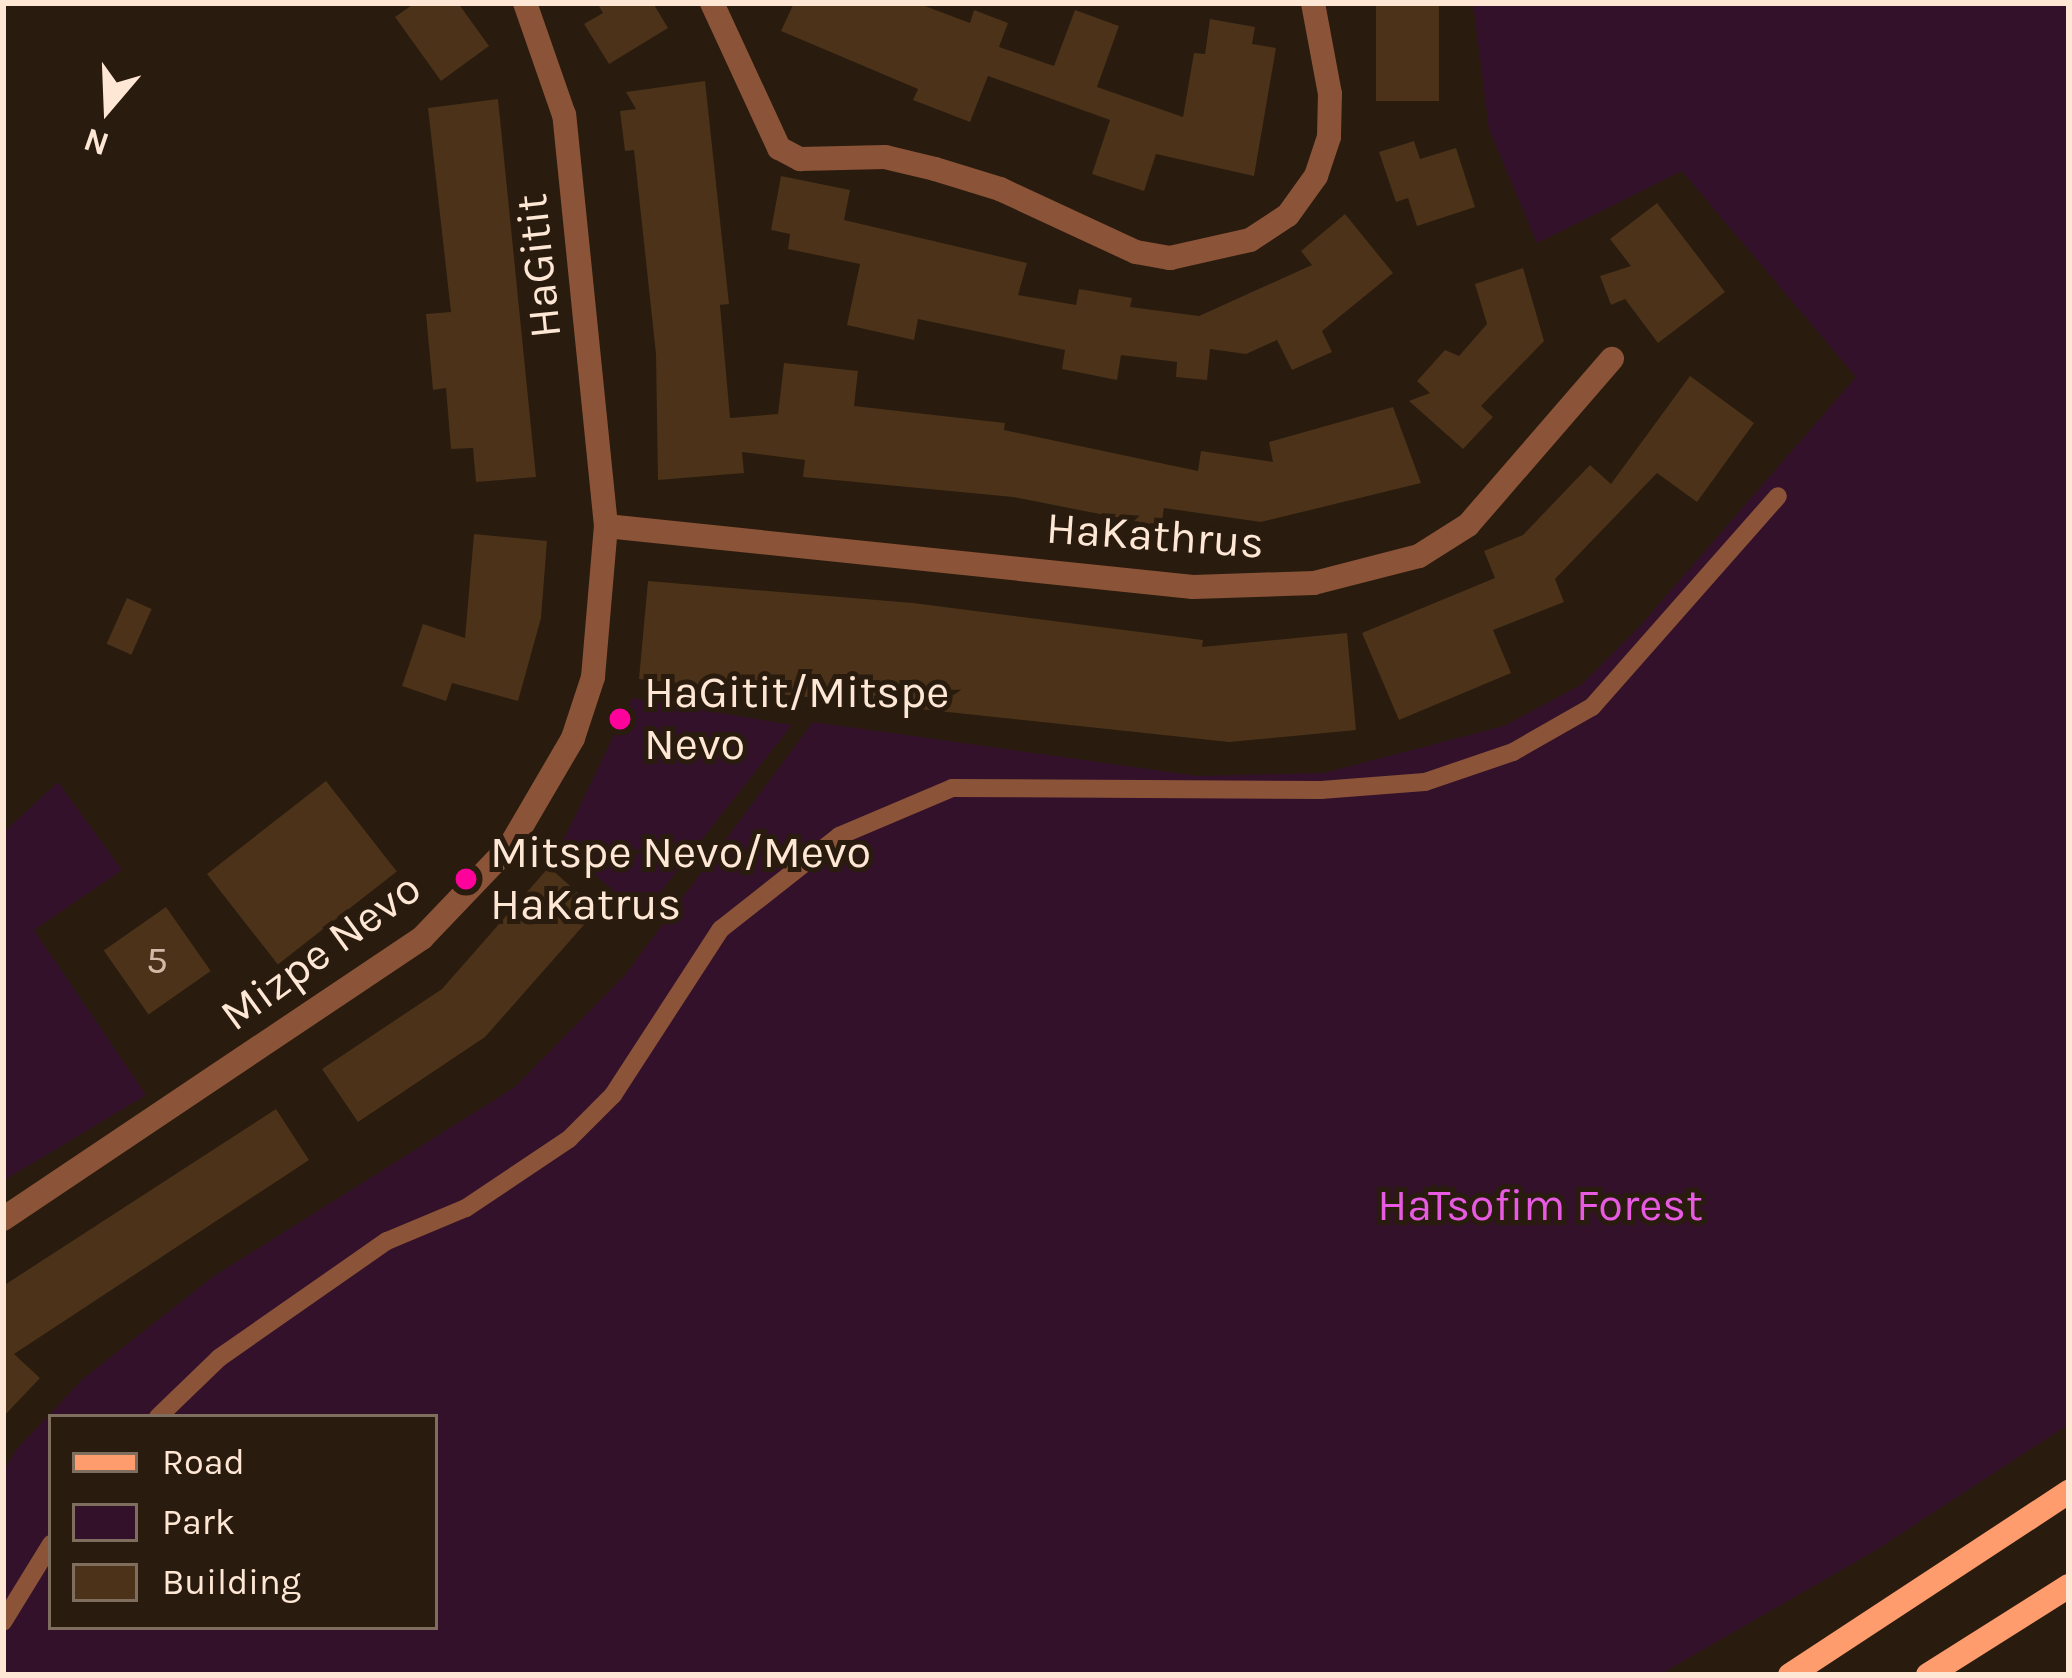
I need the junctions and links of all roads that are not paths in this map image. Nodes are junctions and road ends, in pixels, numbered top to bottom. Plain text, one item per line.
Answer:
1 (525, 3) edge
2 (712, 3) edge
3 (1313, 3) edge
4 (1612, 359) dead end
5 (1778, 496) dead end
6 (606, 526) junction
7 (3, 1219) edge
8 (161, 1414) edge
9 (2069, 1492) edge
10 (48, 1549) edge
11 (2069, 1586) edge
12 (3, 1622) edge
13 (1790, 1675) edge
14 (1928, 1675) edge

1 - 6 street, HaGitit
2 - 3 street
4 - 6 street, HaKathrus
5 - 8 lane
6 - 7 street, Mizpe Nevo
9 - 13 main road
10 - 12 lane
11 - 14 main road

